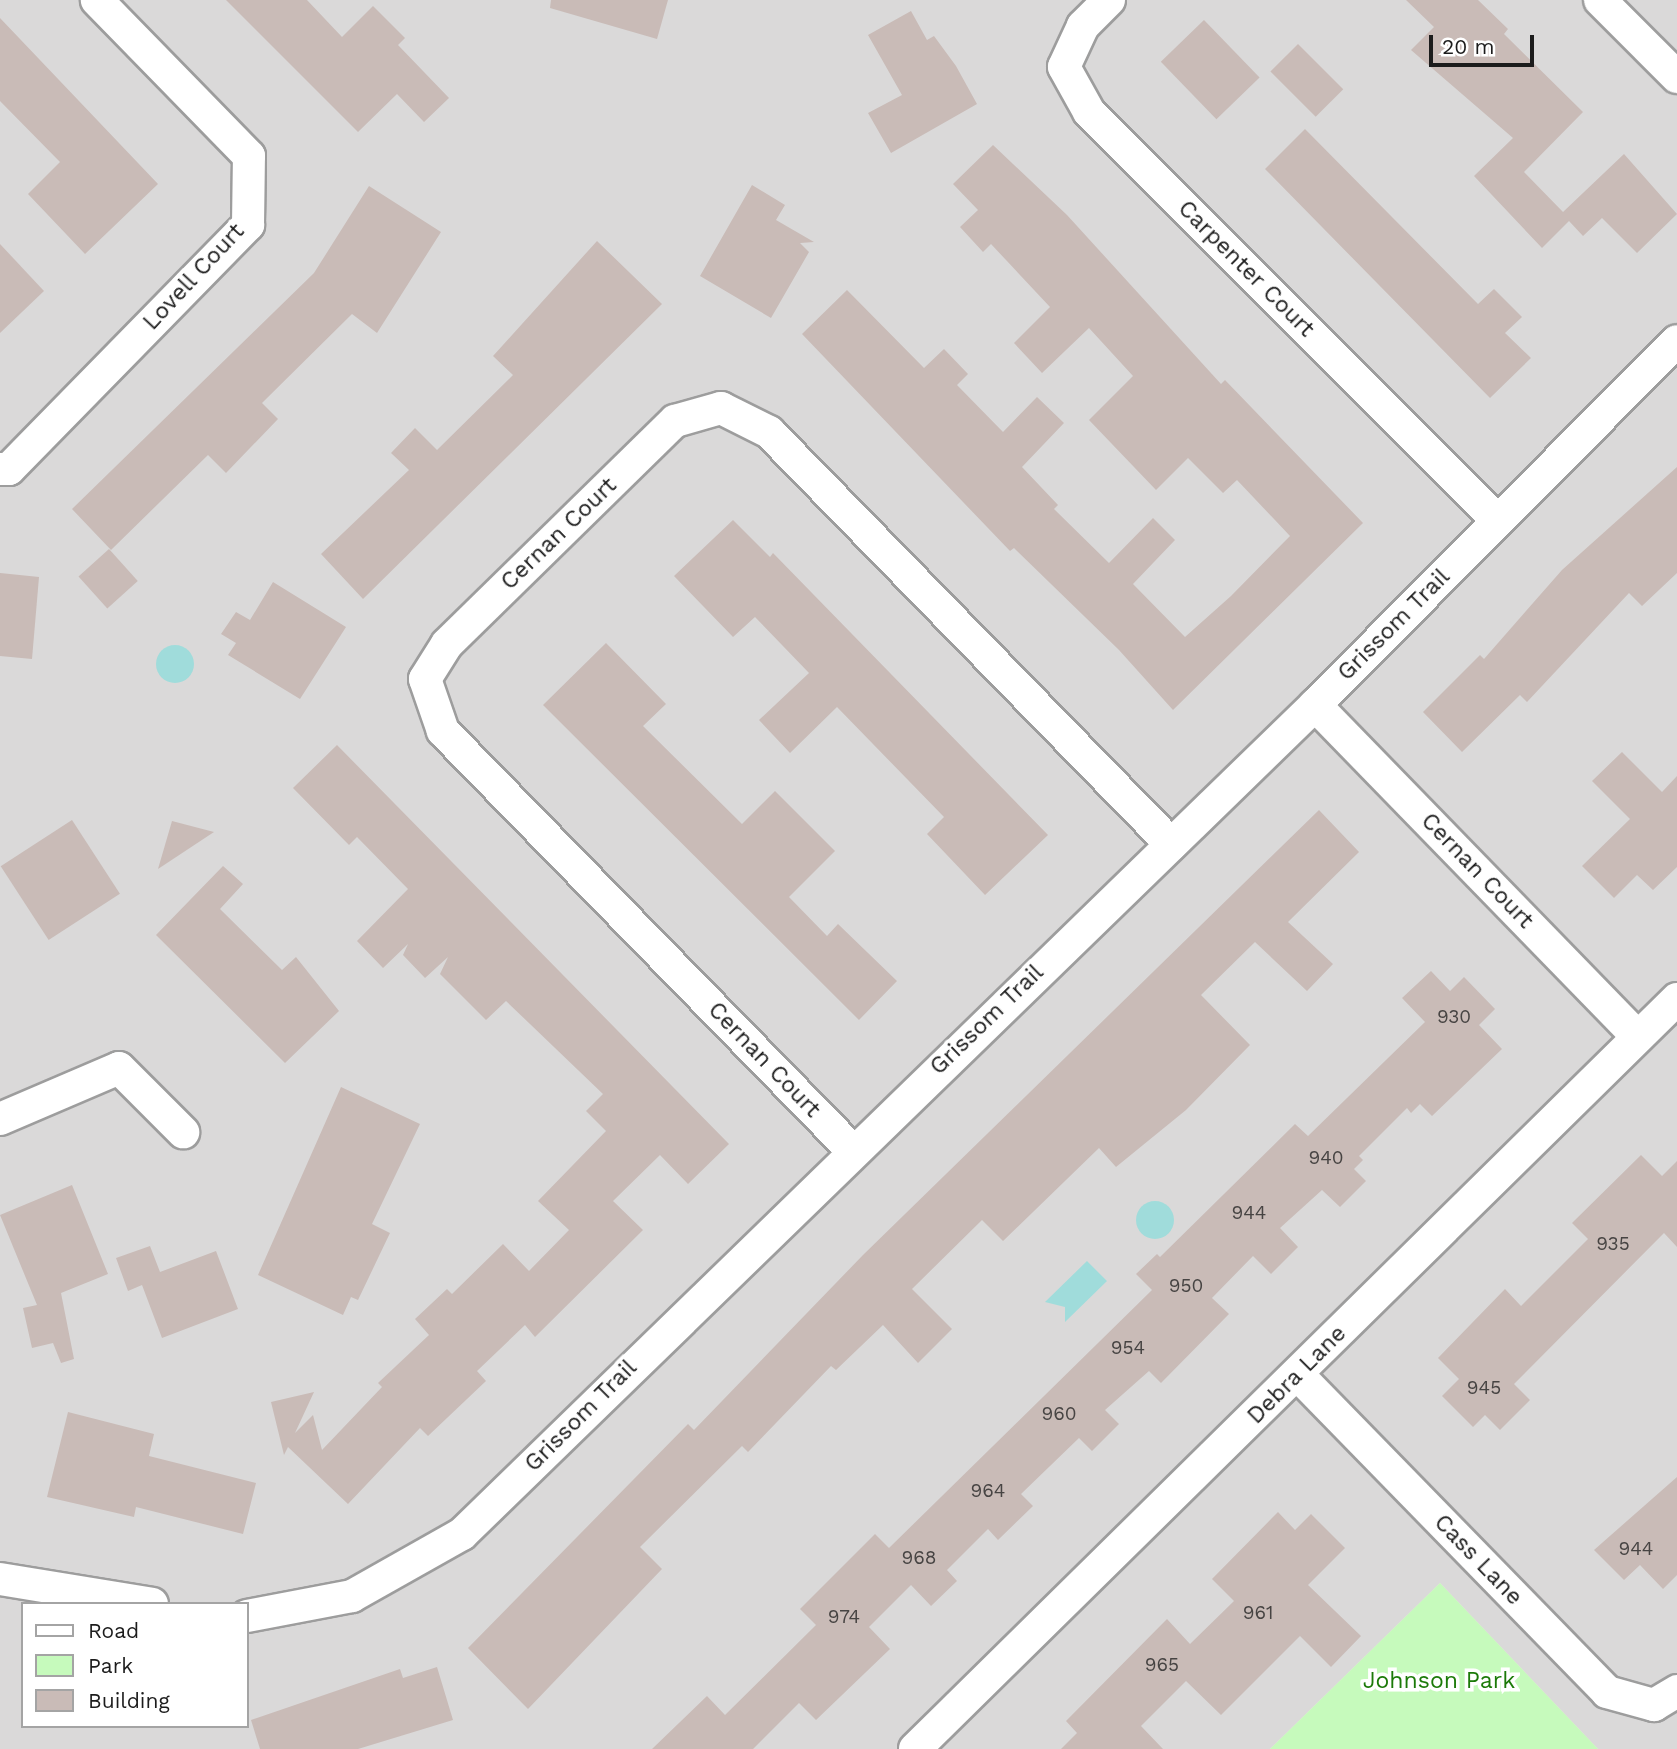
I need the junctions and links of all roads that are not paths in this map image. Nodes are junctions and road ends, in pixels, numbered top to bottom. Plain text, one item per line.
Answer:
1 (97, 0) edge
2 (1109, 0) edge
3 (1600, 0) edge
4 (1677, 77) edge
5 (1677, 341) edge
6 (0, 469) edge
7 (1498, 521) junction
8 (1315, 705) junction
9 (1171, 844) junction
10 (1677, 999) edge
11 (1638, 1037) junction
12 (0, 1119) edge
13 (183, 1132) dead end
14 (852, 1150) junction
15 (1297, 1374) junction
16 (0, 1579) edge
17 (140, 1602) edge
18 (248, 1616) edge
19 (1677, 1691) edge
20 (915, 1749) edge

1 - 6 street, Lovell Court
2 - 7 street, Carpenter Court
3 - 4 street
5 - 7 street, Grissom Trail
7 - 8 street, Grissom Trail
8 - 9 street, Grissom Trail
8 - 11 street, Cernan Court
9 - 14 street, Grissom Trail
9 - 14 street, Cernan Court
10 - 11 street, Debra Lane
11 - 15 street, Debra Lane
12 - 13 street
14 - 18 street, Grissom Trail
15 - 19 street, Cass Lane
15 - 20 street, Debra Lane
16 - 17 street

